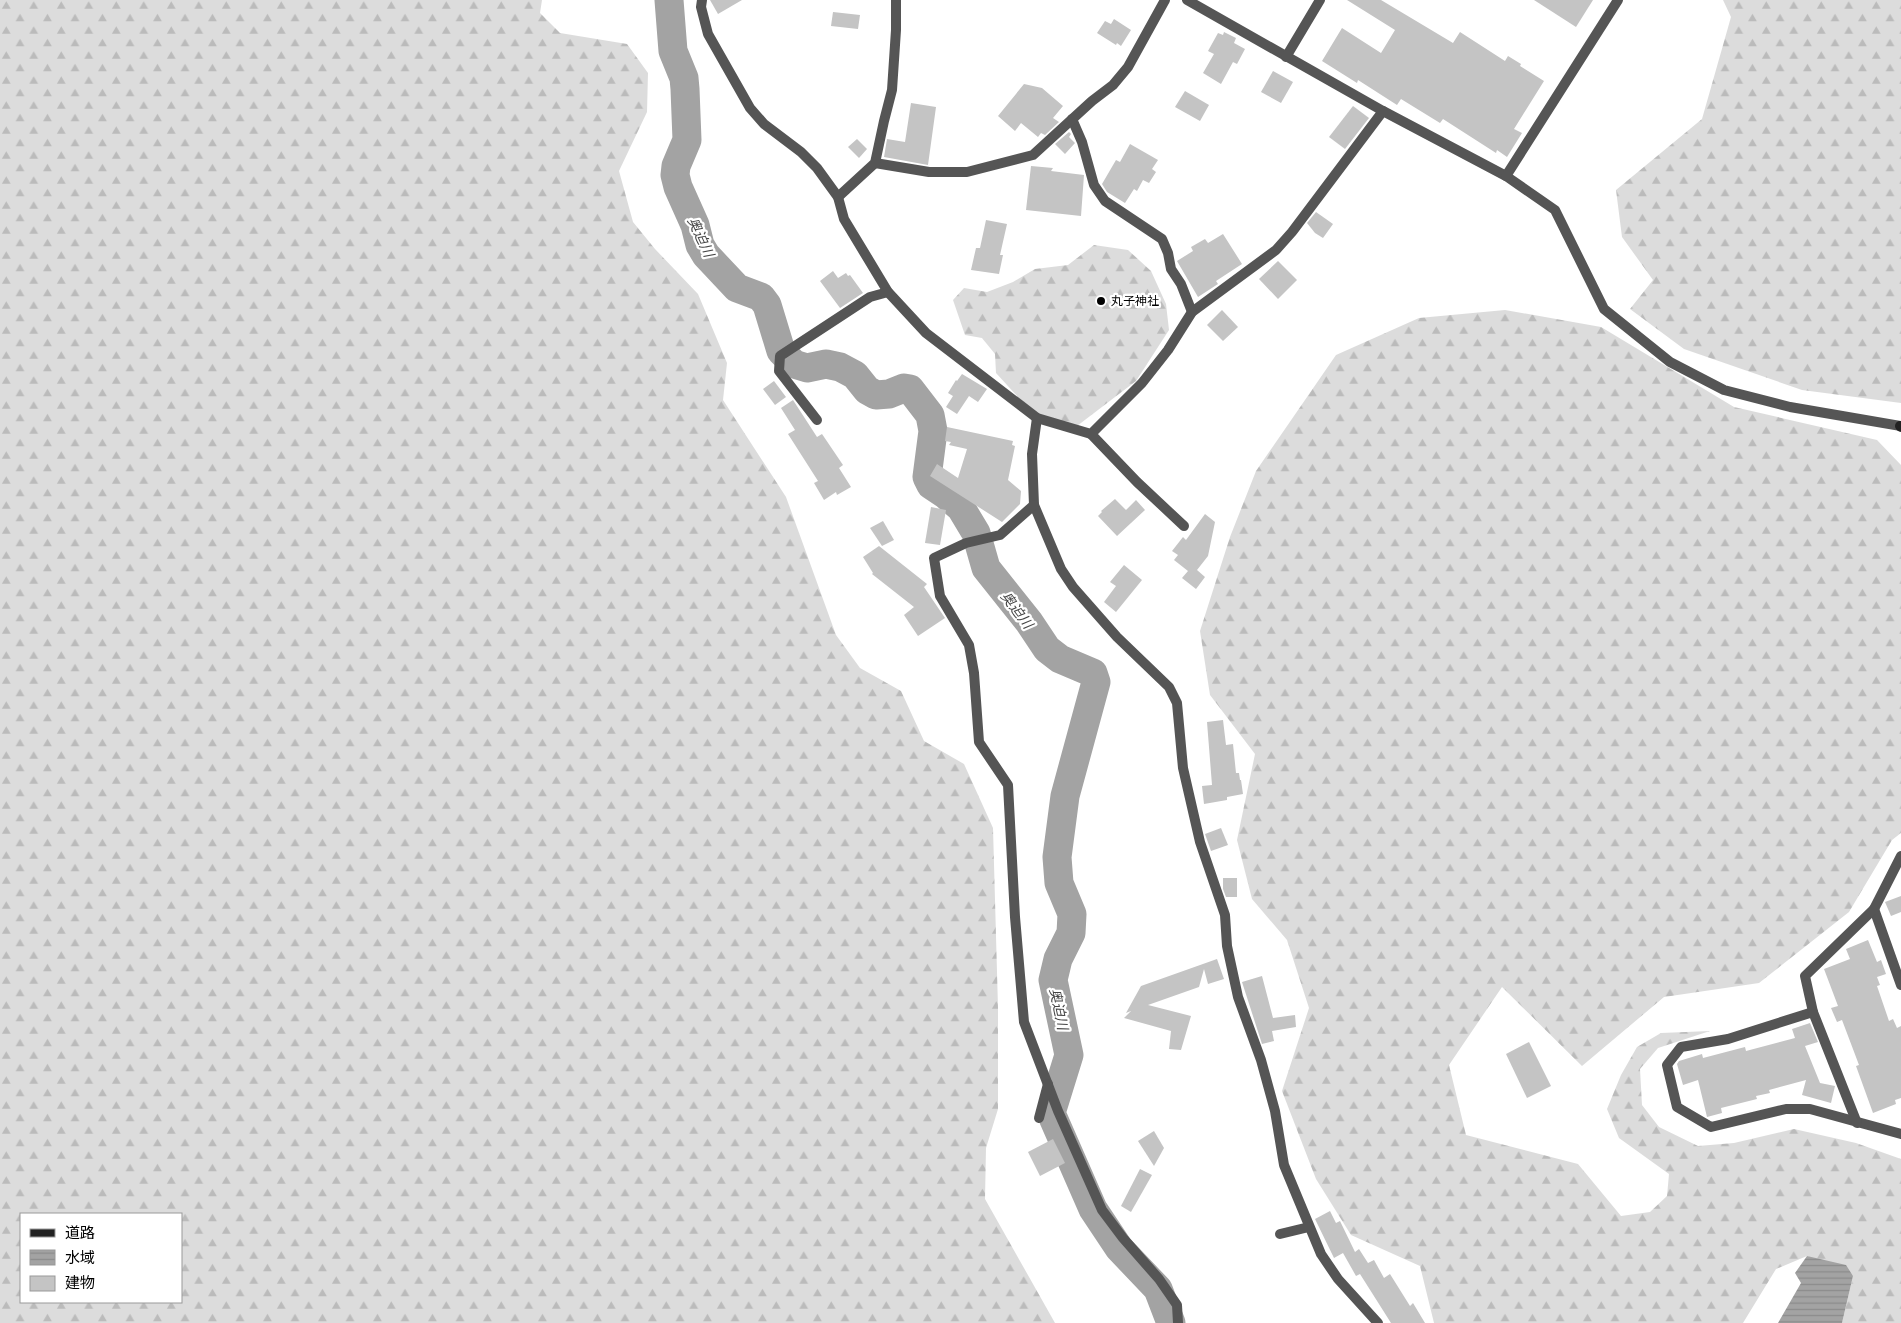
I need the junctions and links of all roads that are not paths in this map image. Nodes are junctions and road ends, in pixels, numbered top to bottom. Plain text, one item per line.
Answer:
1 (702, 0) edge
2 (896, 0) edge
3 (1166, 0) edge
4 (1187, 0) edge
5 (1320, 0) edge
6 (1618, 0) edge
7 (1286, 57) junction
8 (1384, 111) junction
9 (1072, 119) junction
10 (875, 163) junction
11 (1506, 176) junction
12 (838, 197) junction
13 (888, 292) junction
14 (1192, 312) junction
15 (1037, 418) junction
16 (817, 420) dead end
17 (1901, 427) edge
18 (1092, 434) junction
19 (1034, 505) junction
20 (1184, 526) dead end
21 (1901, 856) edge
22 (1874, 909) junction
23 (1901, 985) edge
24 (1813, 1012) junction
25 (1048, 1084) junction
26 (1039, 1118) dead end
27 (1857, 1123) junction
28 (1901, 1134) edge
29 (1309, 1228) junction
30 (1280, 1234) dead end
31 (1178, 1323) edge
32 (1378, 1323) edge

1 - 12 street
2 - 10 street
3 - 9 street
4 - 7 street
5 - 7 street
6 - 11 street
7 - 8 street
8 - 11 street
8 - 14 street
9 - 10 street
9 - 14 street
10 - 12 street
11 - 17 street
12 - 13 street
13 - 15 street
13 - 16 street
14 - 18 street
15 - 18 street
15 - 19 street
18 - 20 street
19 - 25 street
19 - 29 street
21 - 22 street
22 - 23 street
22 - 24 street
24 - 27 street
24 - 27 street
25 - 26 street
25 - 31 street
27 - 28 street
29 - 30 street
29 - 32 street

